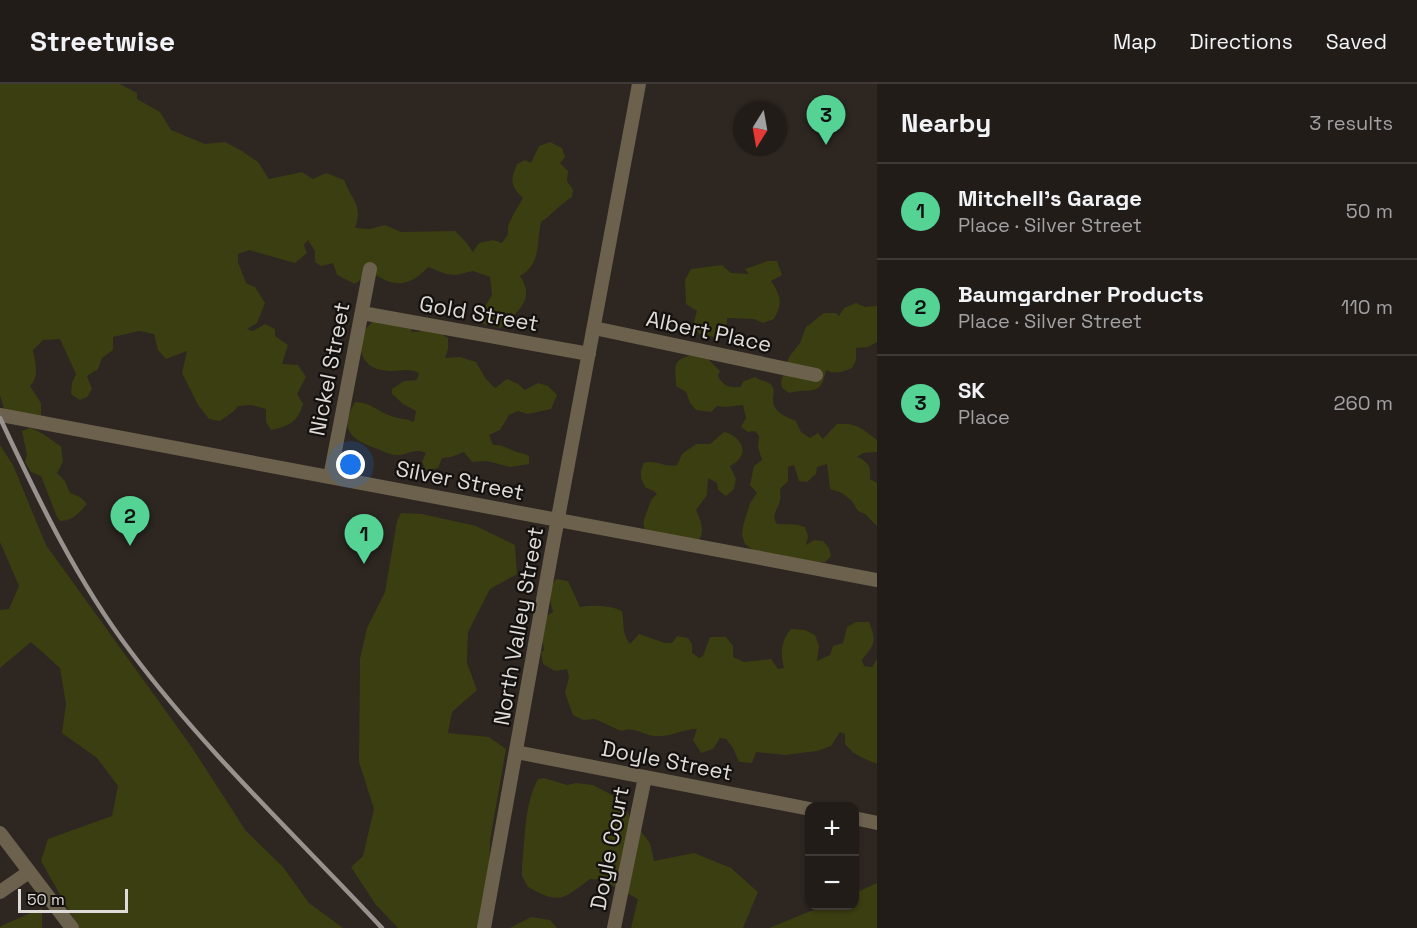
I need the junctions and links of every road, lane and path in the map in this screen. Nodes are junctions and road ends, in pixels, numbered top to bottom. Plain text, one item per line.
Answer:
1 (639, 84) edge
2 (370, 269) dead end
3 (362, 313) junction
4 (594, 328) junction
5 (589, 354) junction
6 (816, 375) dead end
7 (0, 415) edge
8 (330, 477) junction
9 (558, 519) junction
10 (877, 580) edge
11 (516, 752) junction
12 (645, 777) junction
13 (805, 808) edge
14 (859, 819) edge
15 (877, 823) edge
16 (0, 832) edge
17 (29, 872) junction
18 (0, 892) edge
19 (72, 928) edge
20 (484, 928) edge
21 (614, 928) edge

1 - 4 street, North Valley Street
2 - 3 street, Nickel Street
3 - 5 street, Gold Street
3 - 8 street, Nickel Street
4 - 5 street, North Valley Street
4 - 6 street, Albert Place
5 - 9 street, North Valley Street
7 - 8 street, Silver Street
8 - 9 street, Silver Street
9 - 10 street, Silver Street
9 - 11 street, North Valley Street
11 - 12 street, Doyle Street
11 - 20 street, North Valley Street
12 - 13 street, Doyle Street
12 - 21 street, Doyle Court
14 - 15 street
16 - 17 street
17 - 18 street
17 - 19 street

